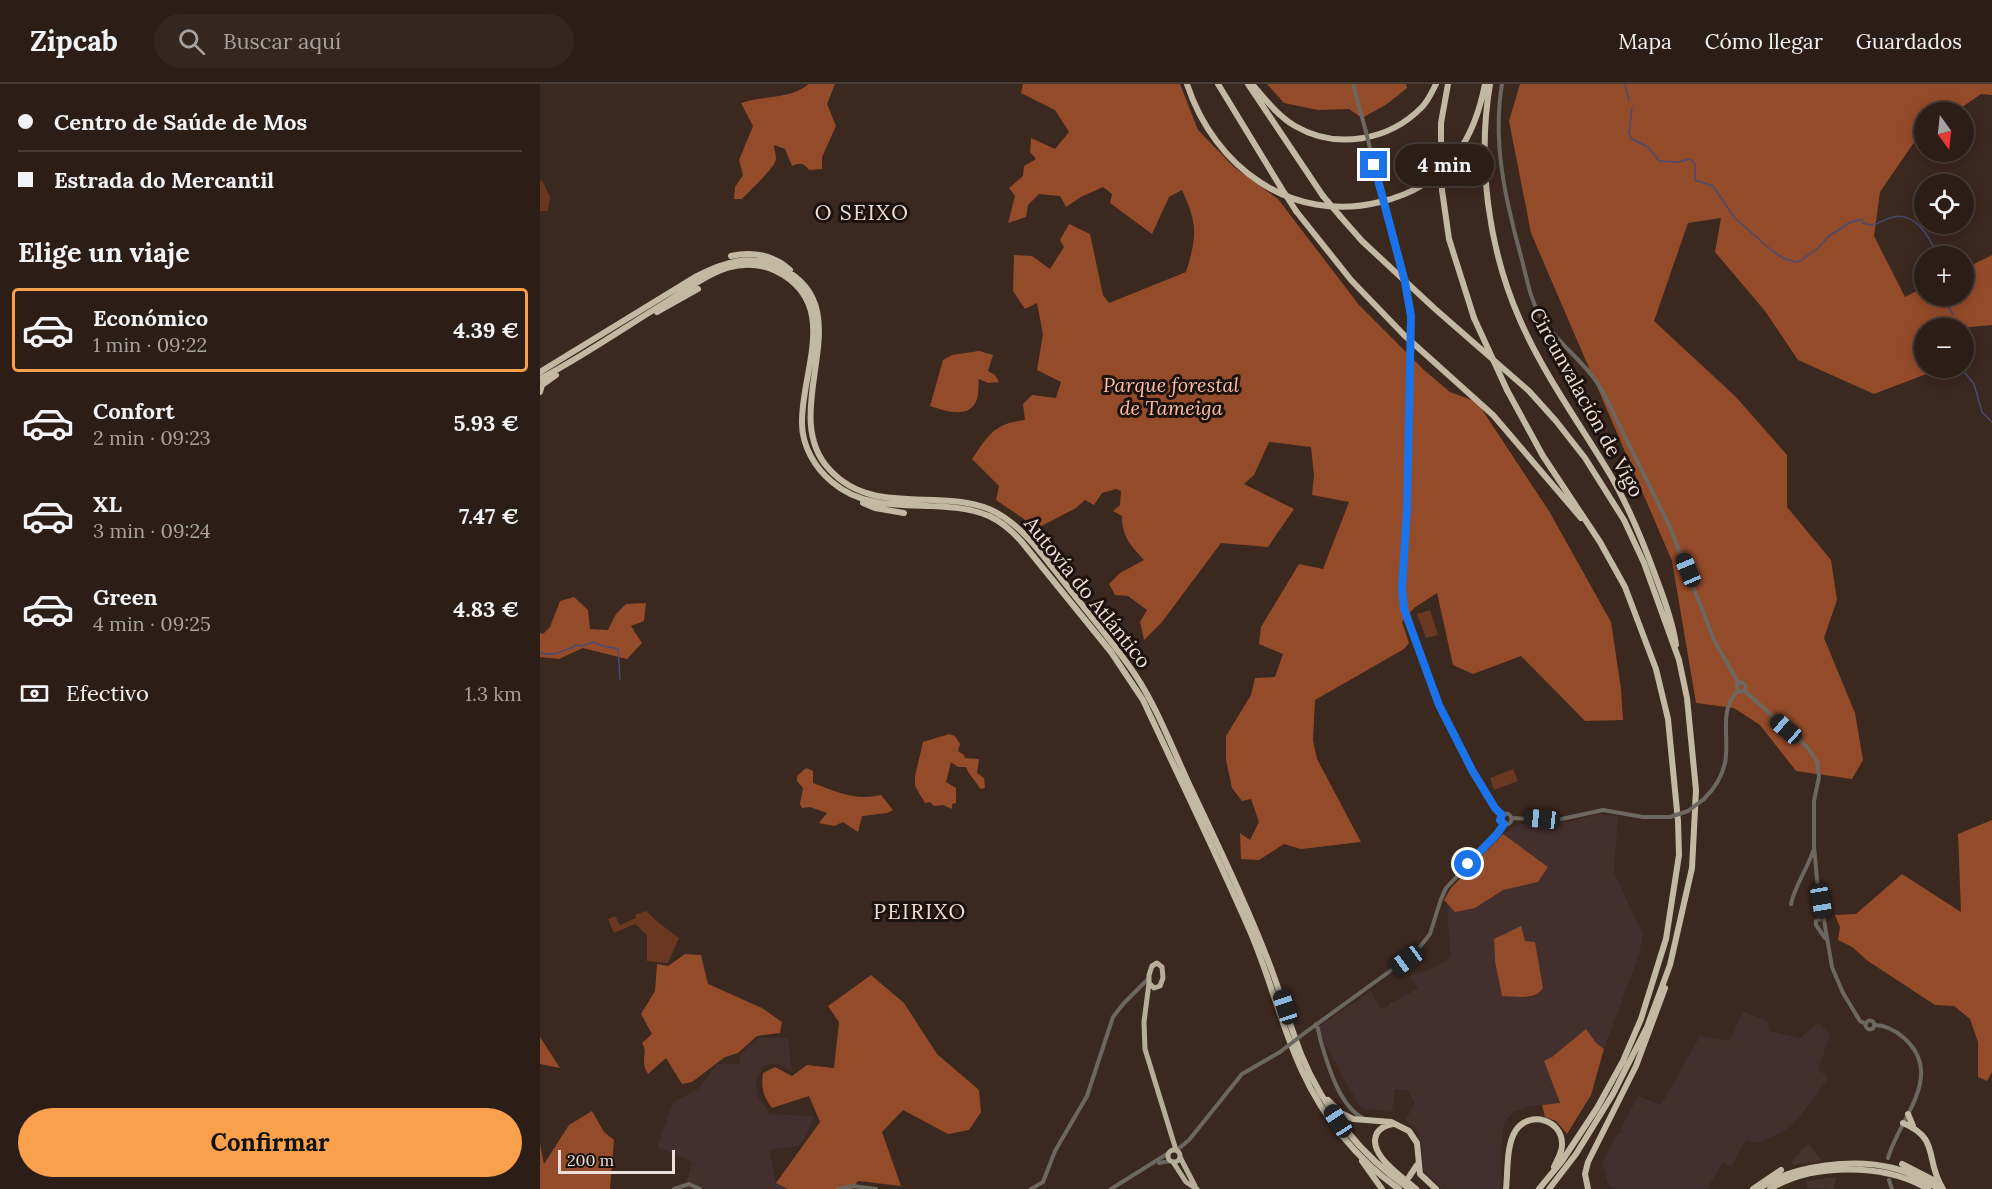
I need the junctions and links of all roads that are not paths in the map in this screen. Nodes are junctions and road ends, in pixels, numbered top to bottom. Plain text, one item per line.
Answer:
1 (1187, 84) edge
2 (1218, 84) edge
3 (1248, 84) edge
4 (1252, 84) edge
5 (1353, 84) edge
6 (1436, 84) edge
7 (1448, 84) edge
8 (1485, 84) edge
9 (1490, 84) edge
10 (1502, 84) edge
11 (731, 256) dead end
12 (697, 282) junction
13 (802, 284) junction
14 (680, 293) junction
15 (582, 354) junction
16 (540, 372) edge
17 (540, 379) edge
18 (540, 391) edge
19 (548, 397) dead end
20 (833, 483) junction
21 (904, 513) dead end
22 (1029, 533) dead end
23 (1600, 542) junction
24 (1046, 561) junction
25 (1061, 579) junction
26 (1073, 588) dead end
27 (1114, 649) junction
28 (1679, 660) junction
29 (1126, 667) junction
30 (1739, 684) junction
31 (1738, 691) junction
32 (1745, 691) junction
33 (1502, 815) junction
34 (1511, 818) junction
35 (1504, 824) junction
36 (1814, 847) junction
37 (1791, 904) dead end
38 (1824, 918) junction
39 (1826, 930) junction
40 (1820, 931) junction
41 (1827, 941) junction
42 (1670, 965) junction
43 (1151, 986) junction
44 (1140, 988) junction
45 (1148, 1002) junction
46 (1316, 1024) junction
47 (1320, 1092) junction
48 (1908, 1114) junction
49 (1372, 1122) junction
50 (1904, 1123) junction
51 (1400, 1125) junction
52 (1914, 1126) junction
53 (1353, 1149) junction
54 (1172, 1151) junction
55 (1180, 1157) junction
56 (1418, 1158) junction
57 (1888, 1158) dead end
58 (1171, 1162) junction
59 (1155, 1163) junction
60 (1902, 1164) dead end
61 (1781, 1170) dead end
62 (1552, 1172) junction
63 (1422, 1176) junction
64 (1889, 1180) dead end
65 (1381, 1186) edge
66 (1940, 1187) edge
67 (1196, 1188) edge
68 (674, 1189) edge
69 (699, 1189) edge
70 (838, 1189) edge
71 (876, 1189) edge
72 (1031, 1189) edge
73 (1111, 1189) edge
74 (1399, 1189) edge
75 (1410, 1189) edge
76 (1416, 1189) edge
77 (1436, 1189) edge
78 (1506, 1189) edge
79 (1539, 1189) edge
80 (1549, 1189) edge
81 (1588, 1189) edge
82 (1753, 1189) edge
83 (1759, 1189) edge
84 (1770, 1189) edge
85 (1892, 1189) edge
86 (1928, 1189) edge

1 - 8 highway
2 - 23 highway, bridge
3 - 28 highway, bridge
4 - 6 highway
5 - 33 street, bridge
7 - 23 highway, bridge
9 - 28 highway, Circunvalación de Vigo
10 - 30 street
11 - 13 highway
12 - 13 highway, Autovía do Atlántico
12 - 14 highway, Autovía do Atlántico
12 - 14 highway
12 - 20 highway, Autovía do Atlántico
13 - 24 highway, Autovía do Atlántico
14 - 15 highway, Autovía do Atlántico
14 - 16 highway, Autovía do Atlántico
15 - 17 highway, Autovía do Atlántico
15 - 18 highway
18 - 19 highway
20 - 21 highway
20 - 27 highway, Autovía do Atlántico
22 - 24 highway
23 - 62 highway
24 - 25 highway, Autovía do Atlántico
25 - 26 highway
25 - 27 highway, Autovía do Atlántico
27 - 29 highway, Autovía do Atlántico
28 - 42 highway
29 - 47 highway, Autovía do Atlántico
29 - 53 highway, Autovía do Atlántico
30 - 31 street
30 - 32 street
31 - 32 street
31 - 34 street, bridge
32 - 36 street
33 - 34 street
33 - 35 street
34 - 35 street
35 - 46 street
36 - 37 street
36 - 38 street
38 - 39 street
38 - 40 street
39 - 40 street
39 - 41 street
40 - 41 street
41 - 48 street
42 - 80 highway
42 - 81 highway
43 - 44 street
43 - 44 street
43 - 45 highway
43 - 45 highway
44 - 72 street
45 - 54 highway
46 - 49 street
46 - 54 street, bridge
47 - 49 highway
47 - 75 highway, Autovía do Atlántico
48 - 50 street
48 - 52 highway
49 - 51 highway
50 - 52 highway
50 - 57 street
51 - 56 highway
51 - 76 highway
52 - 66 highway
53 - 65 highway
53 - 74 highway, Autovía do Atlántico
54 - 55 highway
54 - 58 highway
54 - 59 street
55 - 58 highway
55 - 67 highway
56 - 63 highway
56 - 63 highway
58 - 59 street
58 - 67 highway
59 - 73 street
60 - 66 highway
61 - 82 highway
62 - 78 highway
62 - 79 highway
63 - 77 highway
64 - 85 street
66 - 83 highway
68 - 69 street
70 - 71 street
84 - 86 highway

